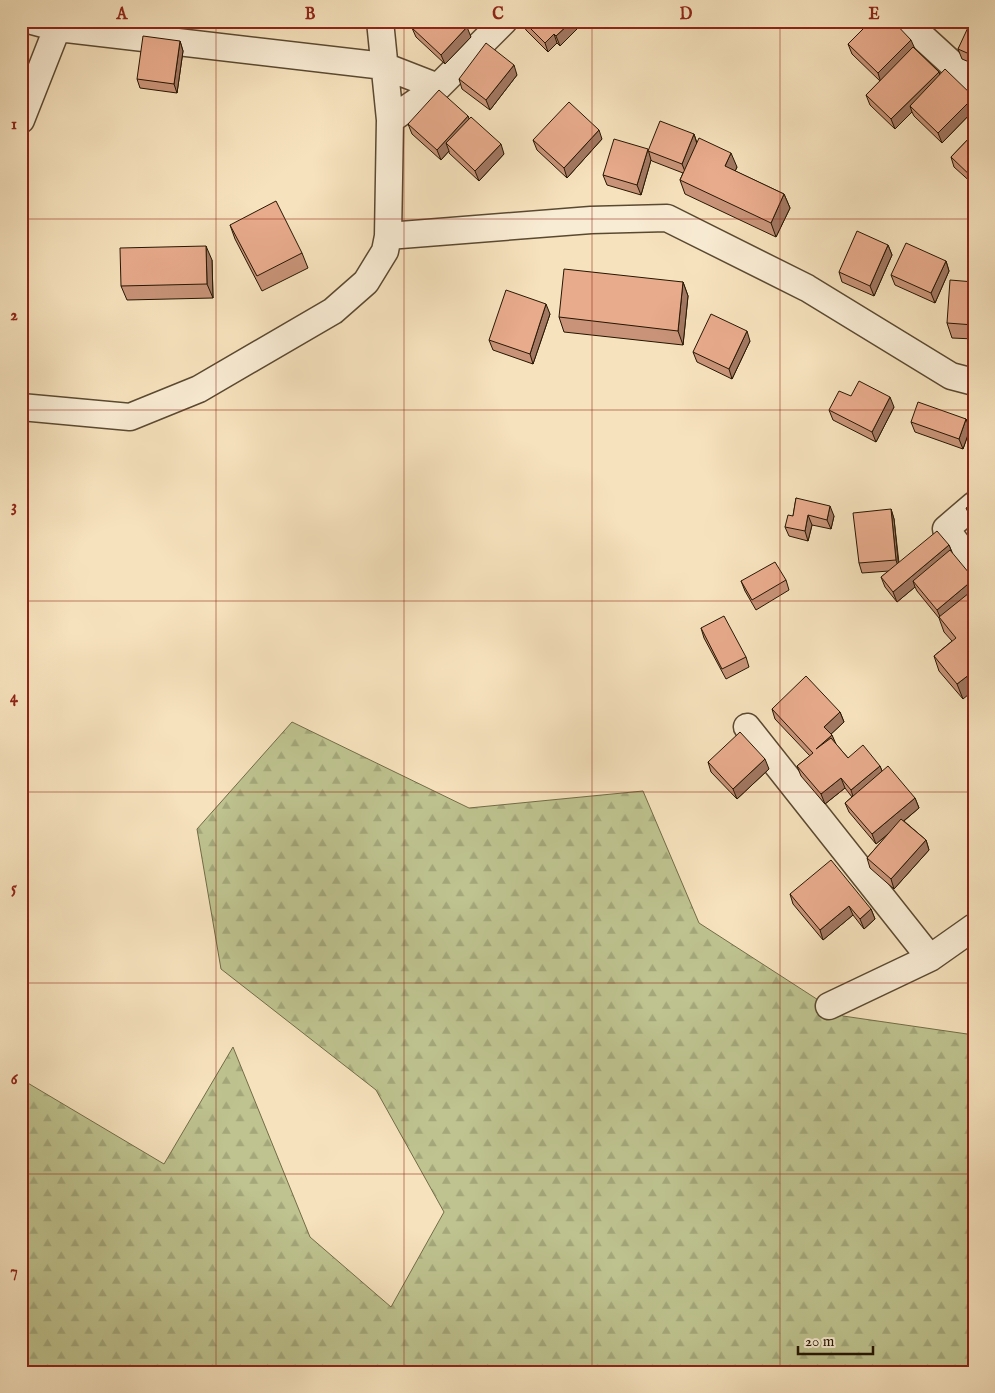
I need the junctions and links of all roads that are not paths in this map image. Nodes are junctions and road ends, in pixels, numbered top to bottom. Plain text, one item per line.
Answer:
1 (32, 21) edge
2 (380, 21) edge
3 (504, 21) edge
4 (905, 21) edge
5 (59, 25) edge
6 (384, 66) junction
7 (974, 84) edge
8 (438, 87) junction
9 (21, 120) edge
10 (390, 120) junction
11 (388, 236) junction
12 (974, 382) edge
13 (21, 407) edge
14 (974, 505) edge
15 (974, 567) edge
16 (747, 726) dead end
17 (974, 927) edge
18 (930, 958) junction
19 (829, 1006) dead end

1 - 5 street
2 - 6 street
3 - 8 street
4 - 7 street
5 - 6 street
5 - 9 street
6 - 8 street
6 - 10 street
8 - 10 street
10 - 11 street
11 - 12 street
11 - 13 street
14 - 15 street
16 - 18 street
17 - 18 street
18 - 19 street

